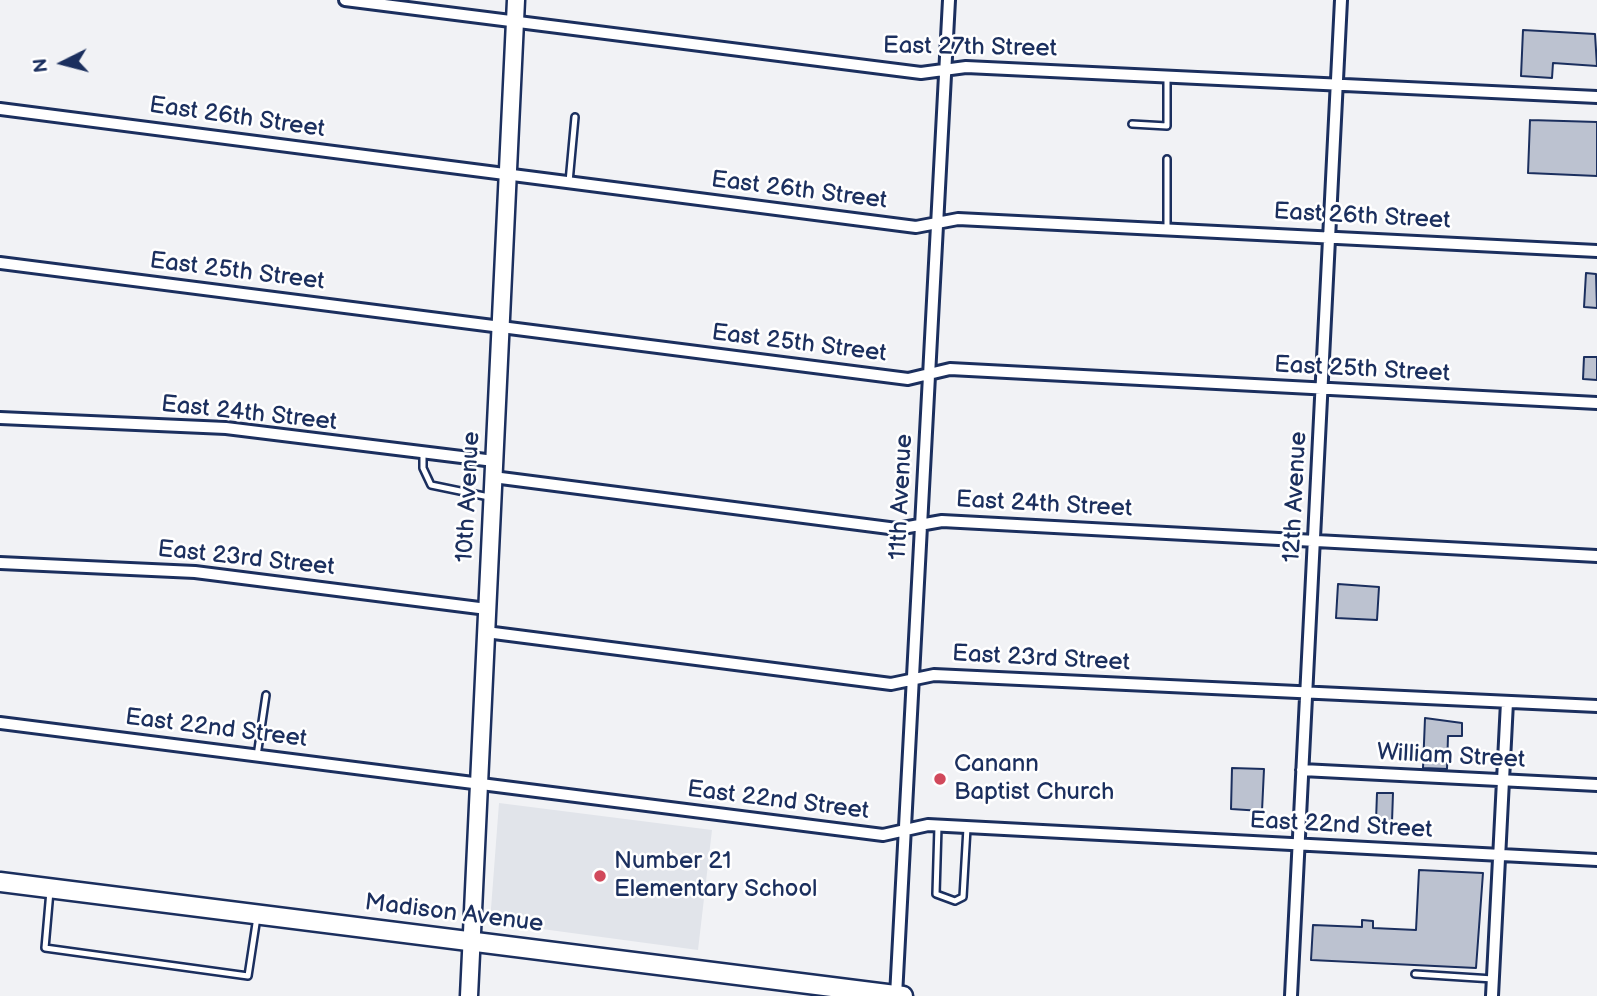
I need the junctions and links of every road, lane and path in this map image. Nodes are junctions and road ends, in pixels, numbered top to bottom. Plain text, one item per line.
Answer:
1 (345, 0) edge
2 (516, 0) edge
3 (949, 0) edge
4 (1341, 0) edge
5 (515, 22) junction
6 (945, 70) junction
7 (1167, 76) junction
8 (1336, 83) junction
9 (1597, 97) edge
10 (0, 109) edge
11 (575, 117) dead end
12 (1132, 124) dead end
13 (1167, 159) dead end
14 (507, 174) junction
15 (569, 182) junction
16 (937, 223) junction
17 (1167, 228) junction
18 (1329, 236) junction
19 (1597, 251) edge
20 (0, 262) edge
21 (500, 327) junction
22 (929, 374) junction
23 (1322, 389) junction
24 (1597, 403) edge
25 (0, 418) edge
26 (423, 453) junction
27 (493, 469) junction
28 (492, 497) junction
29 (921, 525) junction
30 (1315, 541) junction
31 (1597, 555) edge
32 (0, 563) edge
33 (487, 609) junction
34 (486, 632) junction
35 (913, 679) junction
36 (1307, 694) junction
37 (266, 695) dead end
38 (1507, 702) junction
39 (1597, 706) edge
40 (0, 723) edge
41 (257, 756) junction
42 (1302, 770) junction
43 (1503, 781) junction
44 (479, 784) junction
45 (1597, 785) edge
46 (938, 826) junction
47 (967, 827) junction
48 (905, 830) junction
49 (1298, 845) junction
50 (1499, 855) junction
51 (1597, 860) edge
52 (0, 882) edge
53 (51, 889) junction
54 (257, 914) junction
55 (472, 941) junction
56 (1415, 974) dead end
57 (1493, 979) junction
58 (469, 996) edge
59 (898, 996) edge
60 (1291, 996) edge
61 (1492, 996) edge

1 - 5 street, East 27th Street
2 - 5 main road, 10th Avenue
3 - 6 street, 11th Avenue
4 - 8 street, 12th Avenue
5 - 6 street, East 27th Street
5 - 14 main road, 10th Avenue
6 - 7 street, East 27th Street
6 - 16 street, 11th Avenue
7 - 8 street, East 27th Street
7 - 12 lane
8 - 9 street, East 27th Street
8 - 18 street, 12th Avenue
10 - 14 street, East 26th Street
11 - 15 lane
13 - 17 lane
14 - 15 street, East 26th Street
14 - 21 main road, 10th Avenue
15 - 16 street, East 26th Street
16 - 17 street, East 26th Street
16 - 22 street, 11th Avenue
17 - 18 street, East 26th Street
18 - 19 street, East 26th Street
18 - 23 street, 12th Avenue
20 - 21 street, East 25th Street
21 - 22 street, East 25th Street
21 - 27 main road, 10th Avenue
22 - 23 street, East 25th Street
22 - 29 street, 11th Avenue
23 - 24 street, East 25th Street
23 - 30 street, 12th Avenue
25 - 26 street, East 24th Street
26 - 27 street, East 24th Street
26 - 28 lane
27 - 28 main road, 10th Avenue
27 - 29 street, East 24th Street
28 - 33 main road, 10th Avenue
29 - 30 street, East 24th Street
29 - 35 street, 11th Avenue
30 - 31 street, East 24th Street
30 - 36 street, 12th Avenue
32 - 33 street, East 23rd Street
33 - 34 main road, 10th Avenue
34 - 35 street, East 23rd Street
34 - 44 main road, 10th Avenue
35 - 36 street, East 23rd Street
35 - 48 street, 11th Avenue
36 - 38 street, East 23rd Street
36 - 42 street, 12th Avenue
37 - 41 lane
38 - 39 street, East 23rd Street
38 - 43 street
40 - 41 street, East 22nd Street
41 - 44 street, East 22nd Street
42 - 43 street, William Street
42 - 49 street, 12th Avenue
43 - 45 street, William Street
43 - 50 street
44 - 48 street, East 22nd Street
44 - 55 main road, 10th Avenue
46 - 47 street, East 22nd Street
46 - 47 lane
46 - 48 street, East 22nd Street
47 - 49 street, East 22nd Street
48 - 59 street, 11th Avenue
49 - 50 street, East 22nd Street
49 - 60 street, 12th Avenue
50 - 51 street, East 22nd Street
50 - 57 street
52 - 53 main road, Madison Avenue
53 - 54 main road, Madison Avenue
53 - 54 lane
54 - 55 main road, Madison Avenue
55 - 58 main road, 10th Avenue
55 - 59 main road, Madison Avenue
56 - 57 lane
57 - 61 street

